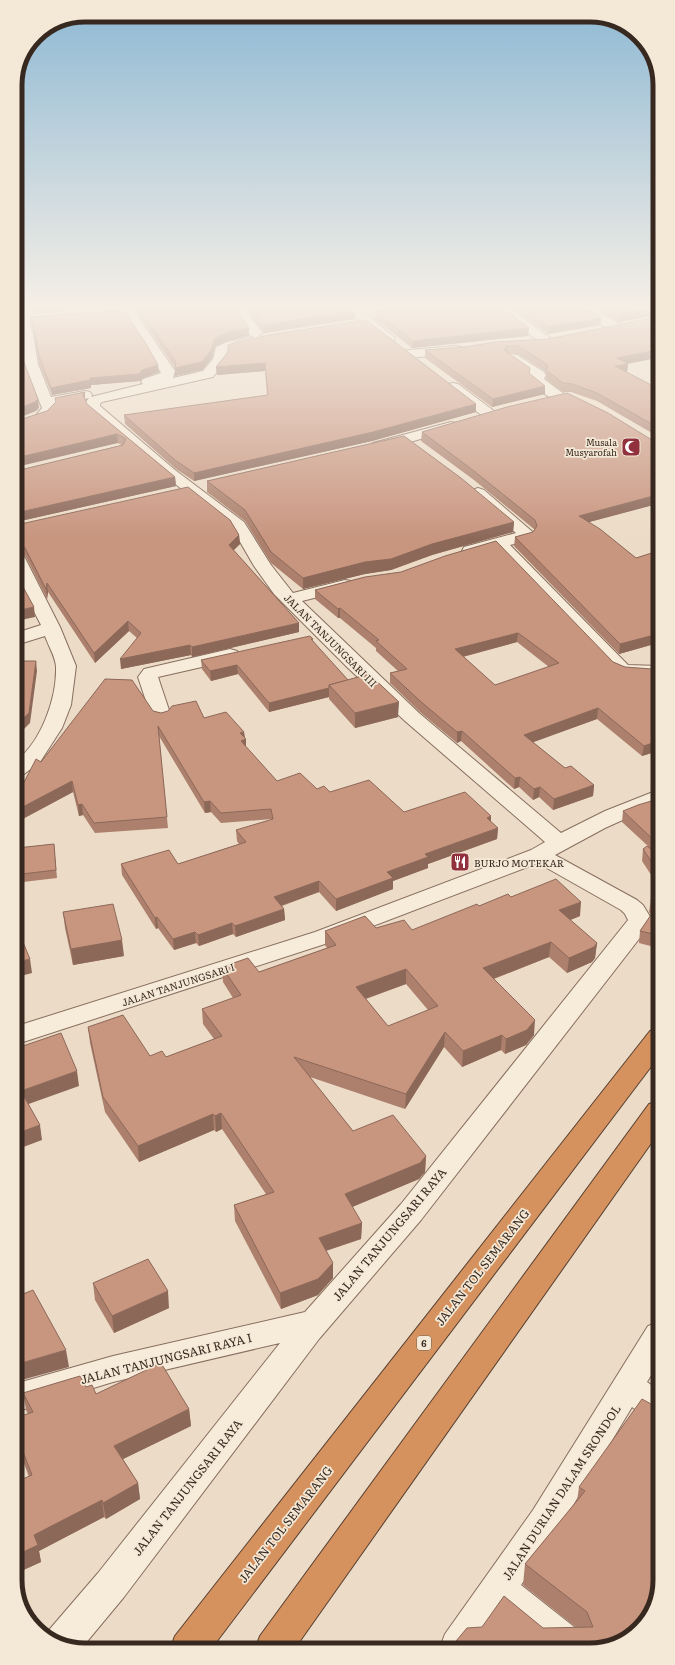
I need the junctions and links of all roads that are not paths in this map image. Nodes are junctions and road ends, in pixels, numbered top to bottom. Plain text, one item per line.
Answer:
1 (38, 384) edge
2 (138, 384) edge
3 (165, 384) edge
4 (450, 384) edge
5 (543, 384) edge
6 (544, 400) edge
7 (46, 402) junction
8 (29, 420) edge
9 (367, 448) edge
10 (212, 484) edge
11 (467, 484) edge
12 (190, 488) junction
13 (169, 493) edge
14 (498, 544) junction
15 (453, 555) edge
16 (22, 571) edge
17 (358, 582) edge
18 (289, 599) junction
19 (51, 627) junction
20 (325, 634) junction
21 (22, 638) edge
22 (302, 639) edge
23 (249, 651) edge
24 (653, 672) edge
25 (161, 716) edge
26 (22, 766) edge
27 (653, 798) edge
28 (549, 848) junction
29 (22, 1033) edge
30 (653, 1045) edge
31 (653, 1119) edge
32 (315, 1322) junction
33 (653, 1345) edge
34 (629, 1386) junction
35 (22, 1396) edge
36 (653, 1405) edge
37 (498, 1589) junction
38 (65, 1640) edge
39 (193, 1643) edge
40 (277, 1643) edge
41 (461, 1643) edge
42 (565, 1643) edge

1 - 7 street
2 - 7 street
3 - 12 street, JALAN TANJUNGSARI III
4 - 9 street
5 - 6 street
7 - 8 street
10 - 12 street
11 - 14 street
12 - 13 street
12 - 18 street, JALAN TANJUNGSARI III
14 - 15 street
14 - 24 street
16 - 19 street
17 - 18 street
18 - 20 street, JALAN TANJUNGSARI III
19 - 21 street
19 - 26 street
20 - 22 street
20 - 28 street, JALAN TANJUNGSARI III
23 - 25 street
27 - 28 street, JALAN TANJUNGSARI I
28 - 29 street, JALAN TANJUNGSARI I
28 - 32 street, JALAN TANJUNGSARI RAYA
30 - 39 highway, JALAN TOL SEMARANG / 6
31 - 40 highway
32 - 35 street, JALAN TANJUNGSARI RAYA I
32 - 38 street, JALAN TANJUNGSARI RAYA
33 - 34 street, JALAN DURIAN DALAM SRONDOL
34 - 36 street
34 - 37 street, JALAN DURIAN DALAM SRONDOL
37 - 41 street, JALAN DURIAN DALAM SRONDOL
37 - 42 street

